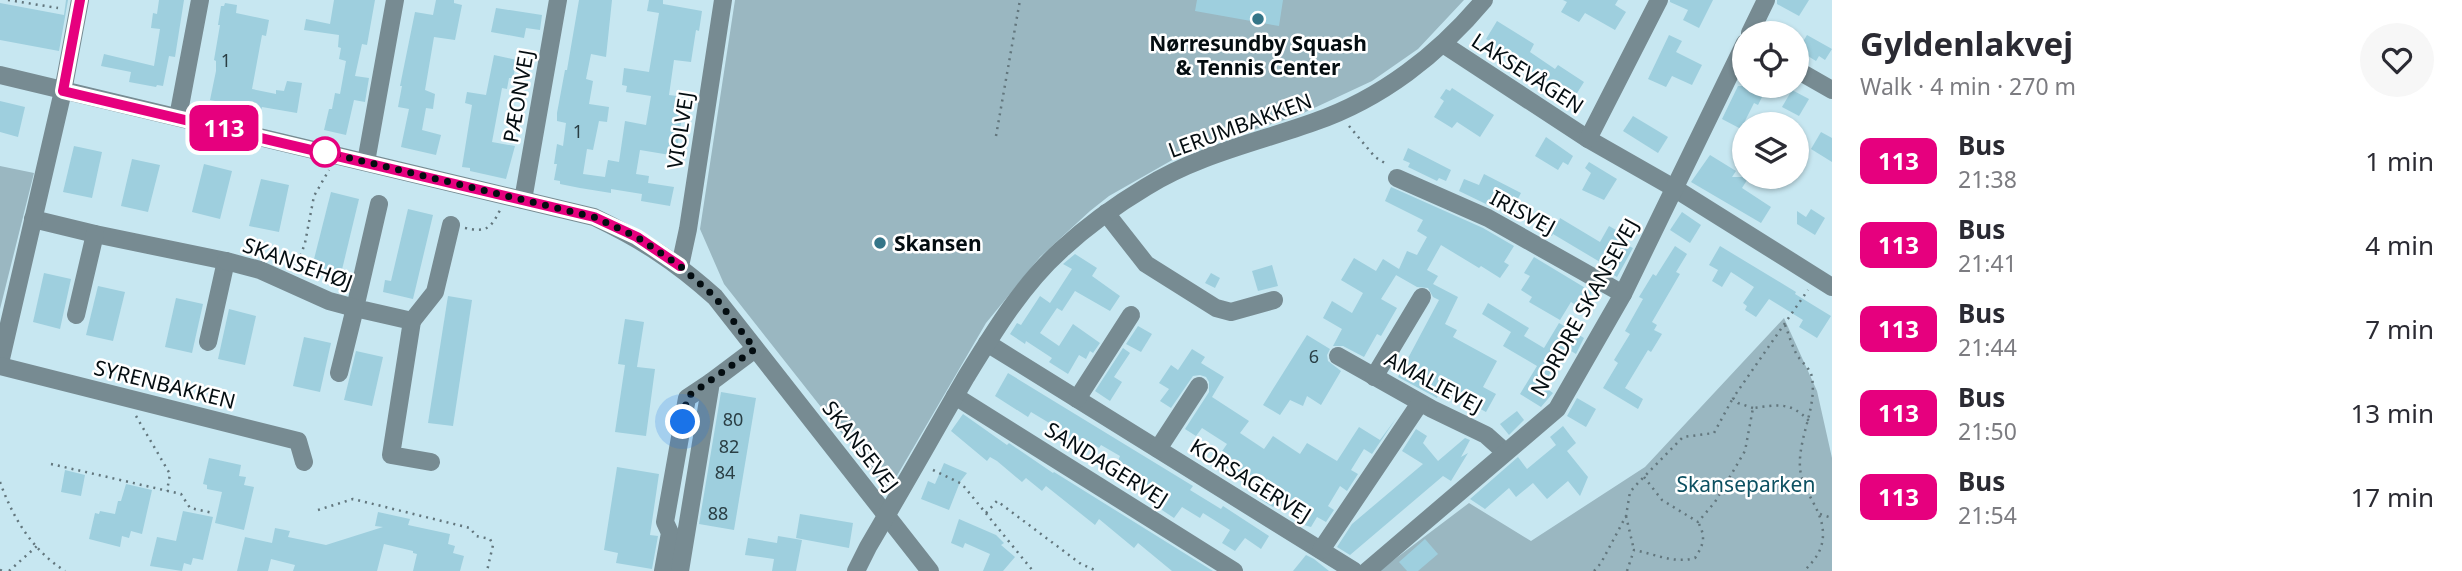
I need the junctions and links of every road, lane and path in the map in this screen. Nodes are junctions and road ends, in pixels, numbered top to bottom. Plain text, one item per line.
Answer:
1 (8, 0) edge
2 (80, 0) edge
3 (200, 0) edge
4 (395, 0) edge
5 (558, 0) edge
6 (723, 0) edge
7 (1020, 0) edge
8 (1484, 0) edge
9 (1658, 0) edge
10 (1766, 0) edge
11 (58, 8) dead end
12 (1756, 21) edge
13 (1443, 44) junction
14 (1732, 70) edge
15 (0, 75) edge
16 (1809, 77) edge
17 (1832, 90) edge
18 (63, 91) junction
19 (1342, 110) junction
20 (178, 117) junction
21 (996, 136) dead end
22 (1588, 139) junction
23 (332, 154) junction
24 (366, 162) junction
25 (1397, 178) joint
26 (1674, 188) junction
27 (515, 198) junction
28 (379, 204) dead end
29 (1106, 213) junction
30 (33, 219) junction
31 (451, 225) dead end
32 (470, 229) dead end
33 (95, 234) junction
34 (226, 261) junction
35 (680, 266) junction
36 (1824, 282) edge
37 (290, 285) junction
38 (1623, 294) junction
39 (1422, 297) dead end
40 (1274, 300) dead end
41 (355, 308) junction
42 (76, 315) dead end
43 (1131, 315) dead end
44 (412, 321) junction
45 (1785, 325) junction
46 (208, 342) dead end
47 (987, 343) junction
48 (755, 349) junction
49 (1338, 356) dead end
50 (0, 364) edge
51 (339, 373) dead end
52 (1374, 377) junction
53 (711, 382) junction
54 (1199, 386) dead end
55 (955, 396) junction
56 (124, 397) junction
57 (1733, 398) junction
58 (1077, 399) junction
59 (1420, 402) junction
60 (1753, 408) junction
61 (1809, 421) junction
62 (1158, 449) junction
63 (1505, 452) junction
64 (304, 461) dead end
65 (431, 461) dead end
66 (917, 462) junction
67 (51, 464) dead end
68 (1644, 477) junction
69 (0, 482) edge
70 (167, 491) junction
71 (318, 510) dead end
72 (213, 513) dead end
73 (986, 513) junction
74 (1820, 514) junction
75 (887, 515) junction
76 (1626, 516) junction
77 (1832, 518) edge
78 (1698, 522) junction
79 (37, 547) junction
80 (1321, 550) junction
81 (1634, 550) junction
82 (9, 571) edge
83 (65, 571) edge
84 (487, 571) edge
85 (663, 571) edge
86 (680, 571) edge
87 (856, 571) edge
88 (930, 571) edge
89 (1033, 571) edge
90 (1097, 571) edge
91 (1234, 571) edge
92 (1354, 571) edge
93 (1367, 571) edge
94 (1594, 571) edge
95 (1627, 571) edge
96 (1804, 571) edge

1 - 11 path
2 - 18 street, SYRENBAKKEN
3 - 20 street
4 - 24 street
5 - 27 street, PÆONVEJ
6 - 35 street, VIOLVEJ
7 - 21 path
8 - 13 street, LERUMBAKKEN
9 - 22 street, LAKSEVÅGEN
10 - 12 street
13 - 19 street, LERUMBAKKEN
13 - 22 street, LAKSEVÅGEN
14 - 26 street, NORDRE SKANSEVEJ
15 - 18 street, SKANSEVEJ
16 - 17 street
18 - 20 street, SKANSEVEJ
18 - 30 street, SYRENBAKKEN
19 - 25 path
19 - 29 street, LERUMBAKKEN
20 - 23 street, SKANSEVEJ
22 - 26 street, LAKSEVÅGEN
23 - 24 street, SKANSEVEJ
23 - 37 path
24 - 27 street, SKANSEVEJ
25 - 38 street, IRISVEJ
26 - 36 street, LAKSEVÅGEN
26 - 38 street, NORDRE SKANSEVEJ
27 - 32 path
27 - 35 street, SKANSEVEJ
28 - 41 street, SKANSEHØJ
29 - 40 street
29 - 47 street, LERUMBAKKEN
30 - 33 street, SKANSEHØJ
30 - 50 street, SYRENBAKKEN
31 - 44 street
33 - 34 street, SKANSEHØJ
33 - 42 street
34 - 37 street, SKANSEHØJ
34 - 46 street, SKANSEHØJ
35 - 48 street, SKANSEVEJ
36 - 45 path
37 - 41 street, SKANSEHØJ
38 - 63 street, NORDRE SKANSEVEJ
39 - 52 street
41 - 44 street, SKANSEHØJ
41 - 51 street, SKANSEHØJ
43 - 58 street
44 - 65 street
45 - 57 path
45 - 61 path
47 - 55 street, LERUMBAKKEN
47 - 58 street, KORSAGERVEJ
48 - 53 street
48 - 75 street, SKANSEVEJ
49 - 52 street, AMALIEVEJ
50 - 56 street, SYRENBAKKEN
52 - 59 street, AMALIEVEJ
53 - 85 street
53 - 86 street
54 - 62 street, KORSAGERVEJ
55 - 66 street, LERUMBAKKEN
55 - 91 street, SANDAGERVEJ
56 - 64 street, SYRENBAKKEN
56 - 70 path
57 - 60 path
57 - 68 path
58 - 62 street, KORSAGERVEJ
59 - 63 street, AMALIEVEJ
59 - 80 street, KORSAGERVEJ
60 - 61 path
60 - 78 path
61 - 74 path
62 - 80 street, KORSAGERVEJ
63 - 93 street, NORDRE SKANSEVEJ
66 - 73 path
66 - 75 street, LERUMBAKKEN
67 - 70 path
68 - 76 path
68 - 78 path
69 - 79 path
70 - 72 path
71 - 84 path
73 - 89 path
73 - 90 path
74 - 77 path
74 - 96 path
75 - 87 street, LERUMBAKKEN
75 - 88 street, SKANSEVEJ
76 - 81 path
76 - 94 path
78 - 81 path
79 - 82 path
79 - 83 path
80 - 92 street, KORSAGERVEJ
81 - 95 path

